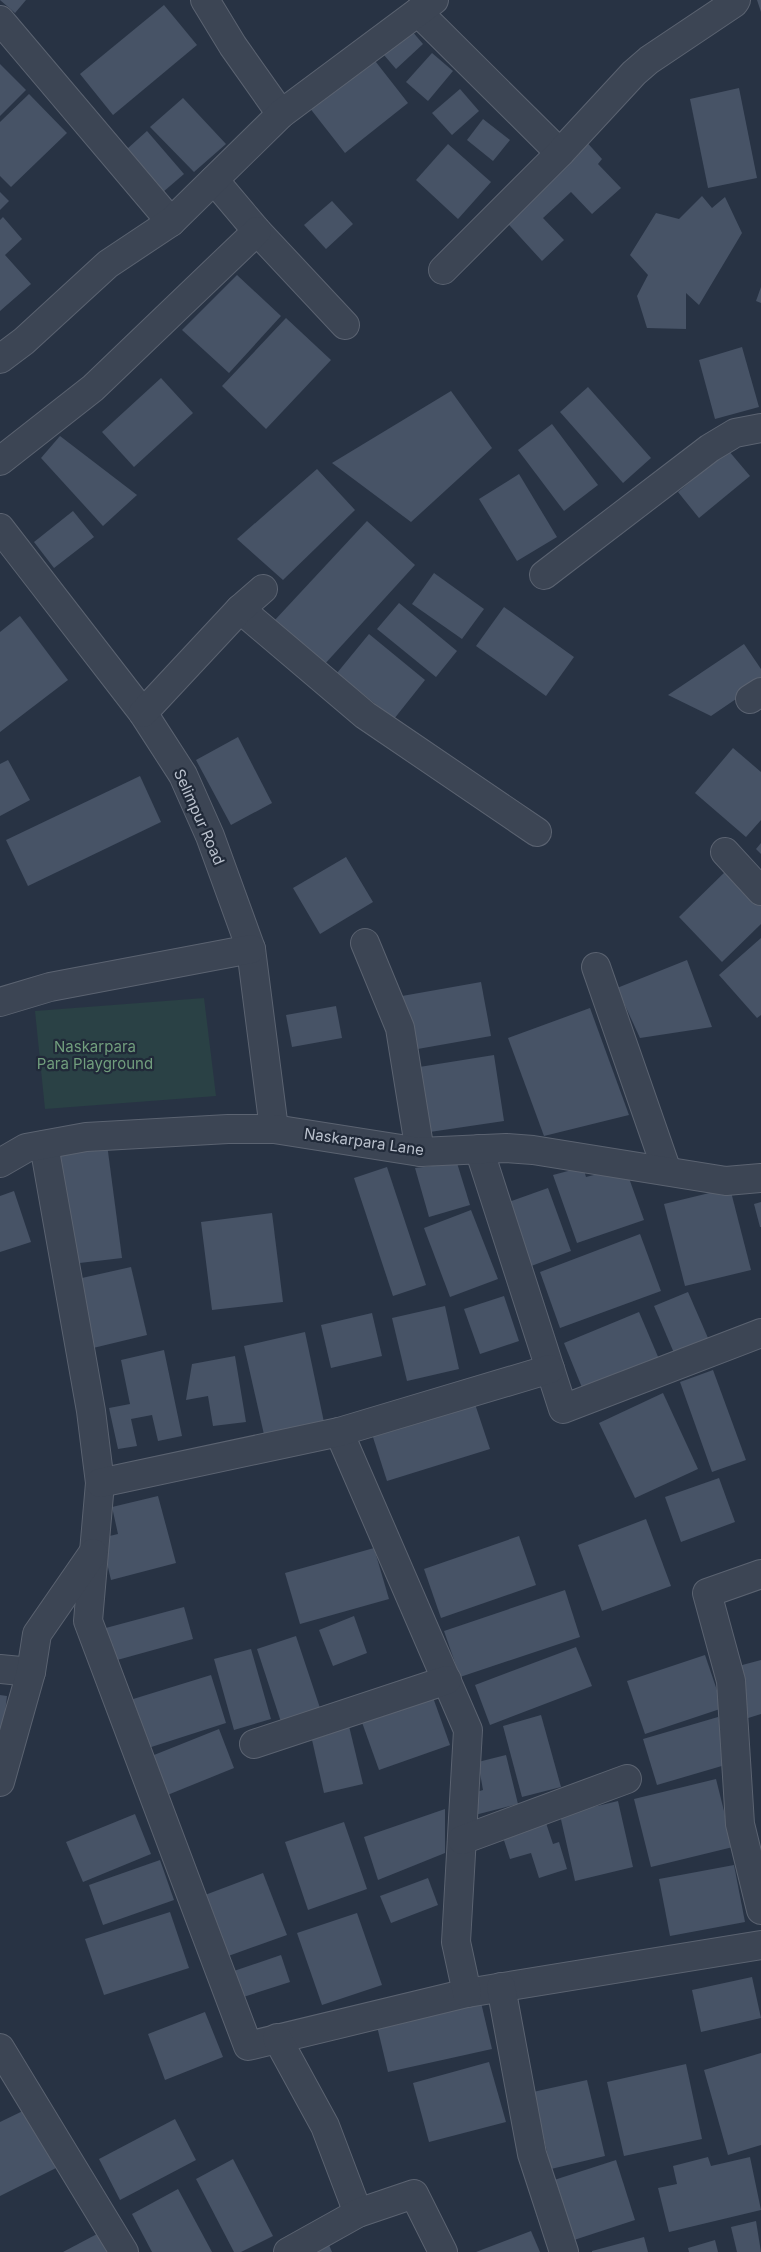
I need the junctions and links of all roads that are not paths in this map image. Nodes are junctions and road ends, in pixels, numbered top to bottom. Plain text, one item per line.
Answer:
1 (205, 0) edge
2 (736, 0) edge
3 (426, 6) edge
4 (0, 20) edge
5 (281, 114) junction
6 (560, 152) junction
7 (214, 180) junction
8 (171, 222) junction
9 (258, 232) junction
10 (443, 270) dead end
11 (345, 325) dead end
12 (0, 359) edge
13 (761, 428) edge
14 (0, 461) edge
15 (0, 528) edge
16 (544, 574) dead end
17 (263, 589) dead end
18 (240, 609) junction
19 (143, 713) junction
20 (536, 832) dead end
21 (726, 852) dead end
22 (761, 890) edge
23 (365, 943) dead end
24 (251, 949) junction
25 (596, 967) dead end
26 (0, 1002) edge
27 (274, 1129) junction
28 (44, 1145) junction
29 (479, 1149) junction
30 (420, 1152) junction
31 (0, 1163) edge
32 (667, 1171) junction
33 (761, 1178) edge
34 (761, 1333) edge
35 (550, 1369) junction
36 (339, 1432) junction
37 (100, 1483) junction
38 (94, 1552) junction
39 (761, 1574) edge
40 (0, 1669) edge
41 (31, 1672) junction
42 (447, 1680) junction
43 (254, 1744) dead end
44 (627, 1779) dead end
45 (0, 1782) edge
46 (462, 1840) junction
47 (761, 1910) edge
48 (761, 1946) edge
49 (502, 1987) junction
50 (467, 1993) junction
51 (277, 2038) junction
52 (0, 2048) edge
53 (358, 2213) junction
54 (124, 2252) edge
55 (288, 2252) edge
56 (443, 2252) edge
57 (564, 2252) edge

1 - 5 street
2 - 6 street
3 - 5 street
3 - 6 street
4 - 8 street
5 - 7 street
6 - 10 street
7 - 8 street
7 - 9 street
8 - 12 street
9 - 11 street
9 - 14 street
13 - 16 street
15 - 19 street, Selimpur Road
17 - 18 street
18 - 19 street
18 - 20 street
19 - 24 street, Selimpur Road
21 - 22 street
23 - 30 street
24 - 26 street
24 - 27 street, Selimpur Road
25 - 32 street
27 - 28 street, Naskarpara Lane
27 - 30 street, Naskarpara Lane
28 - 31 street, Naskarpara Lane
28 - 37 street
29 - 30 street, Naskarpara Lane
29 - 32 street, Naskarpara Lane
29 - 35 street
32 - 33 street, Naskarpara Lane
34 - 35 street
35 - 36 street
36 - 37 street
36 - 42 street
37 - 38 street
38 - 41 street
38 - 51 street
39 - 47 street
40 - 41 street
41 - 45 street
42 - 43 street
42 - 46 street
44 - 46 street
46 - 50 street
48 - 49 street
49 - 50 street
49 - 57 street
50 - 51 street
51 - 53 street
52 - 54 street
53 - 55 street
53 - 56 street

